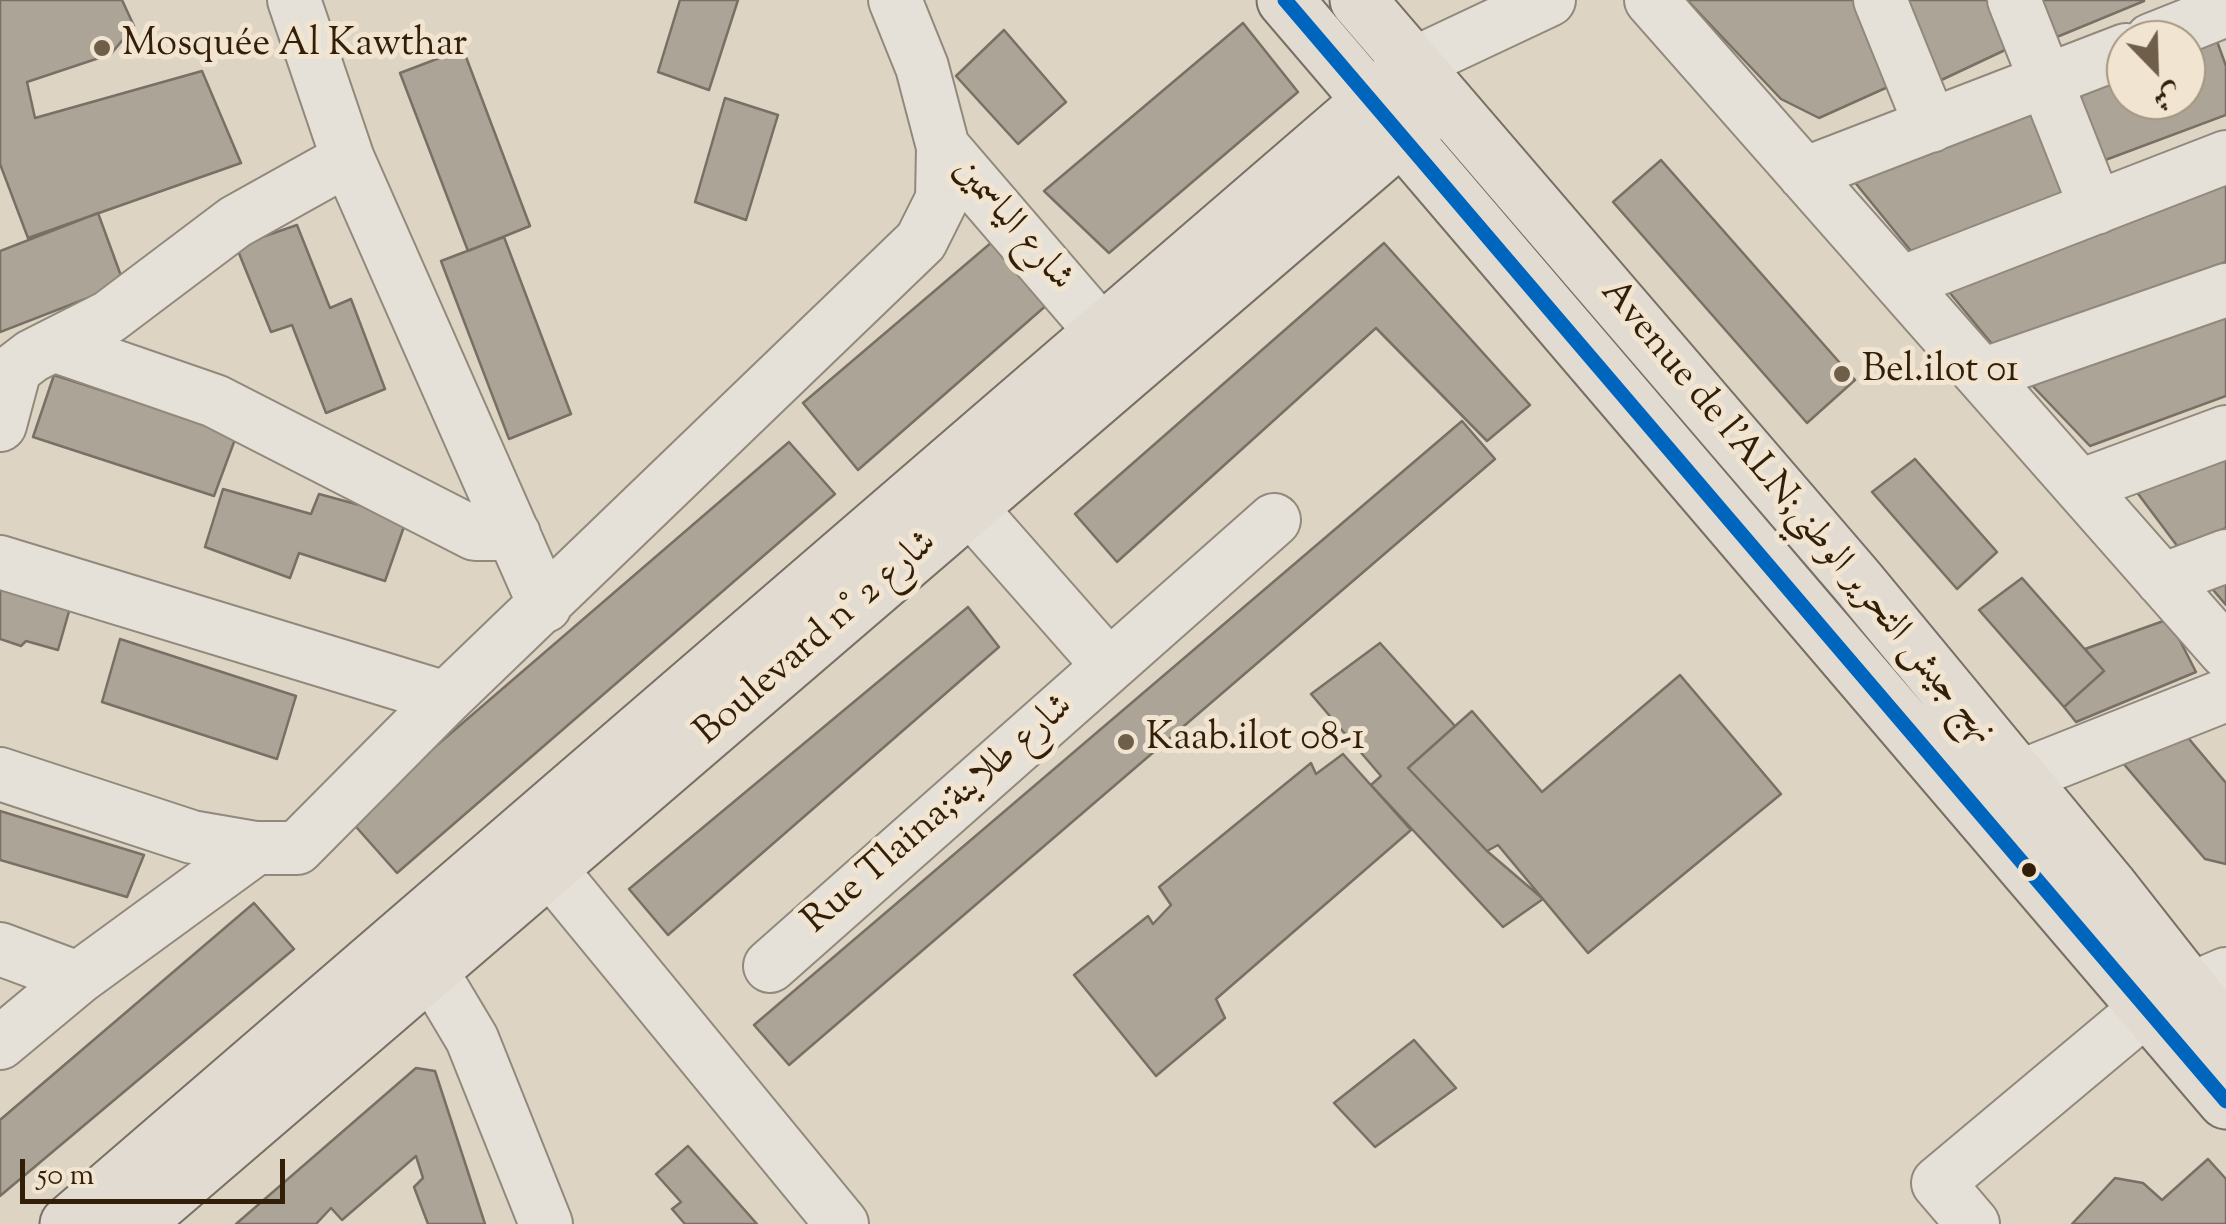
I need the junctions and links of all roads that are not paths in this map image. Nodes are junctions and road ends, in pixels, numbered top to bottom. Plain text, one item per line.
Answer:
1 (294, 0) edge
2 (894, 0) edge
3 (1284, 0) edge
4 (1358, 0) edge
5 (1549, 0) edge
6 (1651, 0) edge
7 (1880, 0) edge
8 (2014, 0) edge
9 (2226, 10) edge
10 (2201, 20) edge
11 (2106, 58) edge
12 (1429, 82) junction
13 (2046, 82) junction
14 (1386, 118) junction
15 (1931, 126) junction
16 (943, 147) junction
17 (2226, 157) edge
18 (348, 160) junction
19 (1804, 174) junction
20 (2096, 208) junction
21 (1901, 283) junction
22 (2226, 290) edge
23 (1102, 332) junction
24 (56, 346) junction
25 (1982, 375) junction
26 (0, 425) edge
27 (2226, 432) edge
28 (2080, 486) junction
29 (970, 508) junction
30 (1274, 520) dead end
31 (514, 534) junction
32 (2226, 556) edge
33 (0, 562) edge
34 (2162, 580) junction
35 (545, 606) junction
36 (2226, 652) edge
37 (1109, 666) junction
38 (2226, 695) edge
39 (446, 698) junction
40 (0, 774) edge
41 (2019, 777) junction
42 (256, 848) junction
43 (535, 852) junction
44 (0, 949) edge
45 (418, 953) junction
46 (770, 966) dead end
47 (78, 978) junction
48 (2187, 990) edge
49 (2226, 1034) edge
50 (0, 1043) edge
51 (2226, 1101) edge
52 (1967, 1222) edge
53 (68, 1224) edge
54 (136, 1224) edge
55 (546, 1224) edge
56 (842, 1224) edge

1 - 18 street
2 - 16 street, شارع الياسمين
3 - 14 main road
4 - 12 main road, Avenue de l'ALN;نهج جيش التحرير الوطني
5 - 12 street, Boulevard n° شارع 2
6 - 19 street
7 - 15 street
8 - 13 street
9 - 10 street
11 - 13 street
12 - 14 main road, Boulevard n° شارع 2
12 - 41 main road, Avenue de l'ALN;نهج جيش التحرير الوطني
13 - 15 street
13 - 20 street
14 - 23 main road, Boulevard n° شارع 2
14 - 29 main road, Boulevard n° شارع 2
14 - 48 main road
15 - 19 street
16 - 23 street, شارع الياسمين
16 - 35 street
17 - 20 street
18 - 24 street
18 - 31 street
19 - 21 street
20 - 21 street
21 - 25 street
22 - 25 street
23 - 43 main road, Boulevard n° شارع 2
24 - 26 street
24 - 31 street
25 - 28 street
27 - 28 street
28 - 34 street
29 - 37 street, Rue Tlaina;شارع طلاينة
29 - 43 main road, Boulevard n° شارع 2
30 - 37 street, Rue Tlaina;شارع طلاينة
31 - 35 street
32 - 34 street
33 - 39 street
34 - 36 street
35 - 39 street
37 - 46 street, Rue Tlaina;شارع طلاينة
38 - 41 street
39 - 42 street
40 - 42 street
41 - 48 main road, Avenue de l'ALN;نهج جيش التحرير الوطني
42 - 47 street
43 - 45 main road, Boulevard n° شارع 2
43 - 56 street
44 - 47 street
45 - 53 main road, Boulevard n° شارع 2
45 - 54 main road, Boulevard n° شارع 2
45 - 55 street
47 - 50 street
48 - 49 main road, Avenue de l'ALN;نهج جيش التحرير الوطني
48 - 51 main road
48 - 52 street

